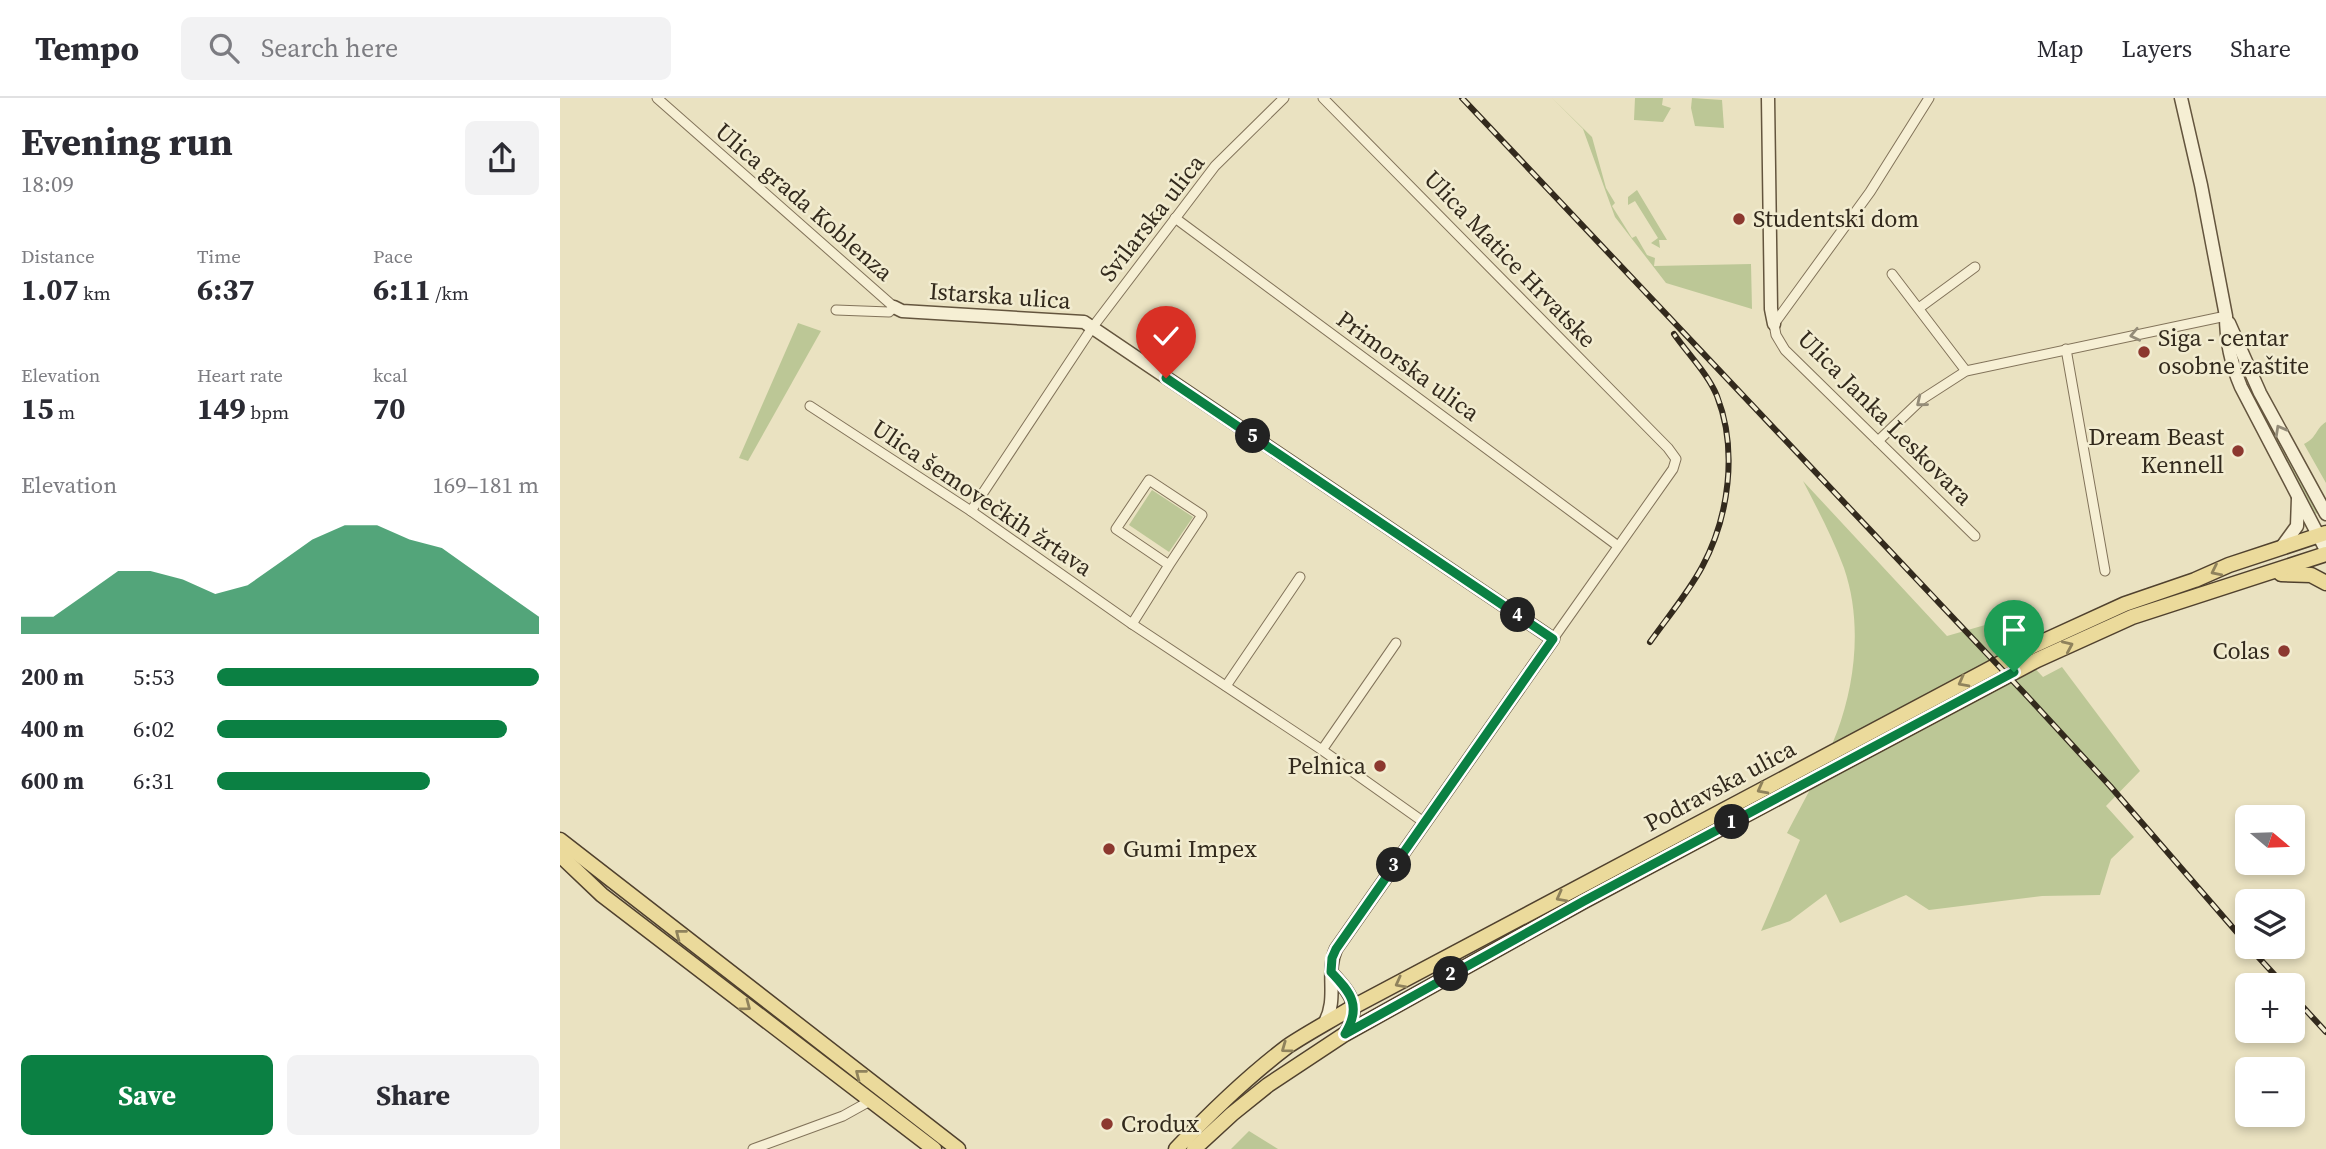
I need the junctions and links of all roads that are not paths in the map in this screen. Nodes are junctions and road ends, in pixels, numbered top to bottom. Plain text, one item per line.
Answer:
1 (657, 98) edge
2 (1284, 98) edge
3 (1324, 98) edge
4 (1768, 98) edge
5 (1929, 98) edge
6 (2181, 98) edge
7 (1175, 218) junction
8 (1975, 267) dead end
9 (1892, 274) dead end
10 (894, 307) junction
11 (1919, 308) junction
12 (836, 310) dead end
13 (2226, 316) junction
14 (1774, 324) junction
15 (1091, 328) junction
16 (2066, 349) junction
17 (1966, 372) junction
18 (810, 406) dead end
19 (1878, 441) junction
20 (2312, 490) junction
21 (2298, 495) junction
22 (2326, 501) edge
23 (971, 511) junction
24 (2326, 514) edge
25 (2322, 535) edge
26 (1975, 536) dead end
27 (1618, 546) junction
28 (2280, 549) junction
29 (2326, 552) edge
30 (1169, 565) junction
31 (2105, 571) dead end
32 (2273, 572) junction
33 (1300, 577) dead end
34 (2326, 583) edge
35 (1132, 624) junction
36 (1553, 639) junction
37 (1396, 643) dead end
38 (1226, 686) junction
39 (1322, 750) junction
40 (1425, 823) junction
41 (560, 840) edge
42 (560, 855) edge
43 (1331, 972) junction
44 (1346, 988) junction
45 (1378, 995) junction
46 (1353, 1007) junction
47 (1324, 1024) junction
48 (1345, 1034) junction
49 (870, 1101) junction
50 (754, 1149) edge
51 (934, 1149) edge
52 (958, 1149) edge
53 (1176, 1149) edge
54 (1194, 1149) edge

1 - 10 street, Ulica grada Koblenza
2 - 7 street, Svilarska ulica
3 - 27 street, Ulica Matice Hrvatske
4 - 14 street
5 - 14 street
6 - 13 street
7 - 15 street, Svilarska ulica
7 - 27 street, Primorska ulica
8 - 11 street
9 - 11 street
10 - 12 street
10 - 15 street, Istarska ulica
11 - 17 street
13 -> 16 street
20 -> 13 street
13 - 21 street
14 - 19 street, Ulica Janka Leskovara
15 - 23 street, Svilarska ulica
15 - 36 street, Istarska ulica
16 - 17 street
16 - 31 street
17 -> 19 street
18 - 23 street, Ulica šemovečkih žrtava
19 - 26 street, Ulica Janka Leskovara
20 - 22 street
20 - 24 street
21 - 25 street
21 - 28 street
23 - 35 street, Ulica šemovečkih žrtava
25 - 28 main road, Podravska ulica
25 - 29 street
27 - 36 street
28 -> 45 main road, Podravska ulica
29 - 32 main road, Podravska ulica
30 - 30 street, Ulica šemovečkih žrtava
30 - 35 street, Ulica šemovečkih žrtava
32 - 34 main road
48 -> 32 main road, Podravska ulica
33 - 38 street
35 - 38 street, Ulica šemovečkih žrtava
36 - 40 street
37 - 39 street
38 - 39 street, Ulica šemovečkih žrtava
39 - 40 street, Ulica šemovečkih žrtava
40 - 43 street
52 -> 41 main road
42 -> 49 main road
43 - 44 street
43 - 47 street
44 - 45 street
44 - 46 street
45 - 46 main road, Podravska ulica
46 - 47 main road, Podravska ulica
46 - 48 street
47 -> 53 main road, Podravska ulica
48 - 54 main road, Podravska ulica
49 - 50 street
49 - 51 main road

